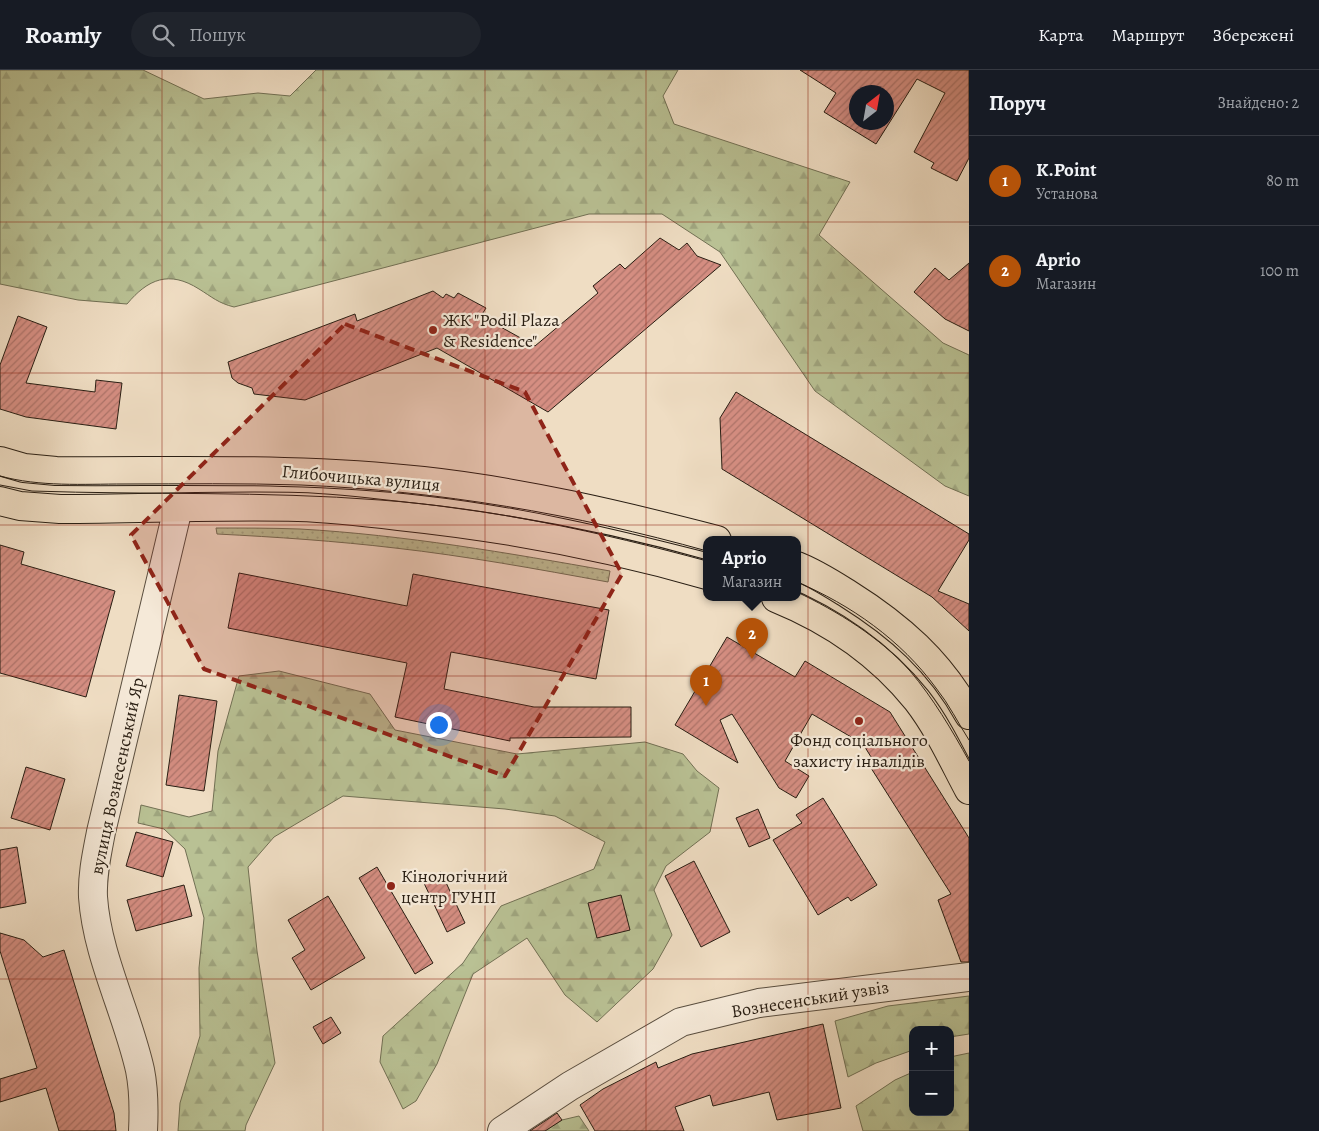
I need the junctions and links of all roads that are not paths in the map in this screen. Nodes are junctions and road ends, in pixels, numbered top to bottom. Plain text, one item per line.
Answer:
1 (0, 461) edge
2 (0, 501) edge
3 (178, 508) junction
4 (703, 537) edge
5 (801, 568) edge
6 (703, 574) edge
7 (782, 601) edge
8 (969, 715) edge
9 (969, 790) edge
10 (969, 976) edge
11 (144, 1131) edge
12 (502, 1131) edge

1 - 4 main road, Глибочицька вулиця
2 - 3 main road, Глибочицька вулиця
3 - 6 main road, Глибочицька вулиця
3 - 11 street, вулиця Вознесенський Яр
5 - 8 main road
7 - 9 main road
10 - 12 street, Вознесенський узвіз

